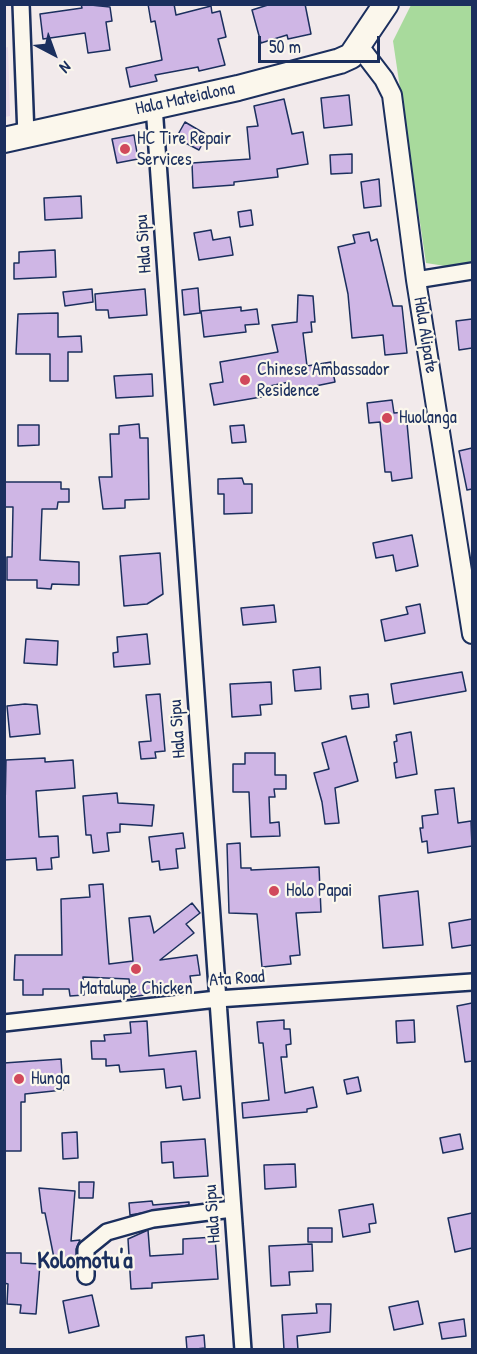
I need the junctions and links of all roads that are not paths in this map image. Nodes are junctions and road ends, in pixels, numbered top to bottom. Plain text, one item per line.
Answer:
1 (21, 4) edge
2 (386, 4) edge
3 (358, 45) junction
4 (154, 106) junction
5 (15, 138) edge
6 (472, 271) edge
7 (416, 280) junction
8 (472, 634) edge
9 (472, 982) edge
10 (217, 999) junction
11 (4, 1023) edge
12 (232, 1209) junction
13 (86, 1276) dead end
14 (243, 1350) edge

1 - 5 street
2 - 3 main road, Hala Mateialona
3 - 4 main road, Hala Mateialona
3 - 7 street, Hala Alipate
4 - 5 main road, Hala Mateialona
4 - 10 street, Hala Sipu
6 - 7 street
7 - 8 street, Hala Alipate
9 - 10 street, Ata Road
10 - 11 street, Ata Road
10 - 12 street, Hala Sipu
12 - 13 street
12 - 14 street, Hala Sipu

